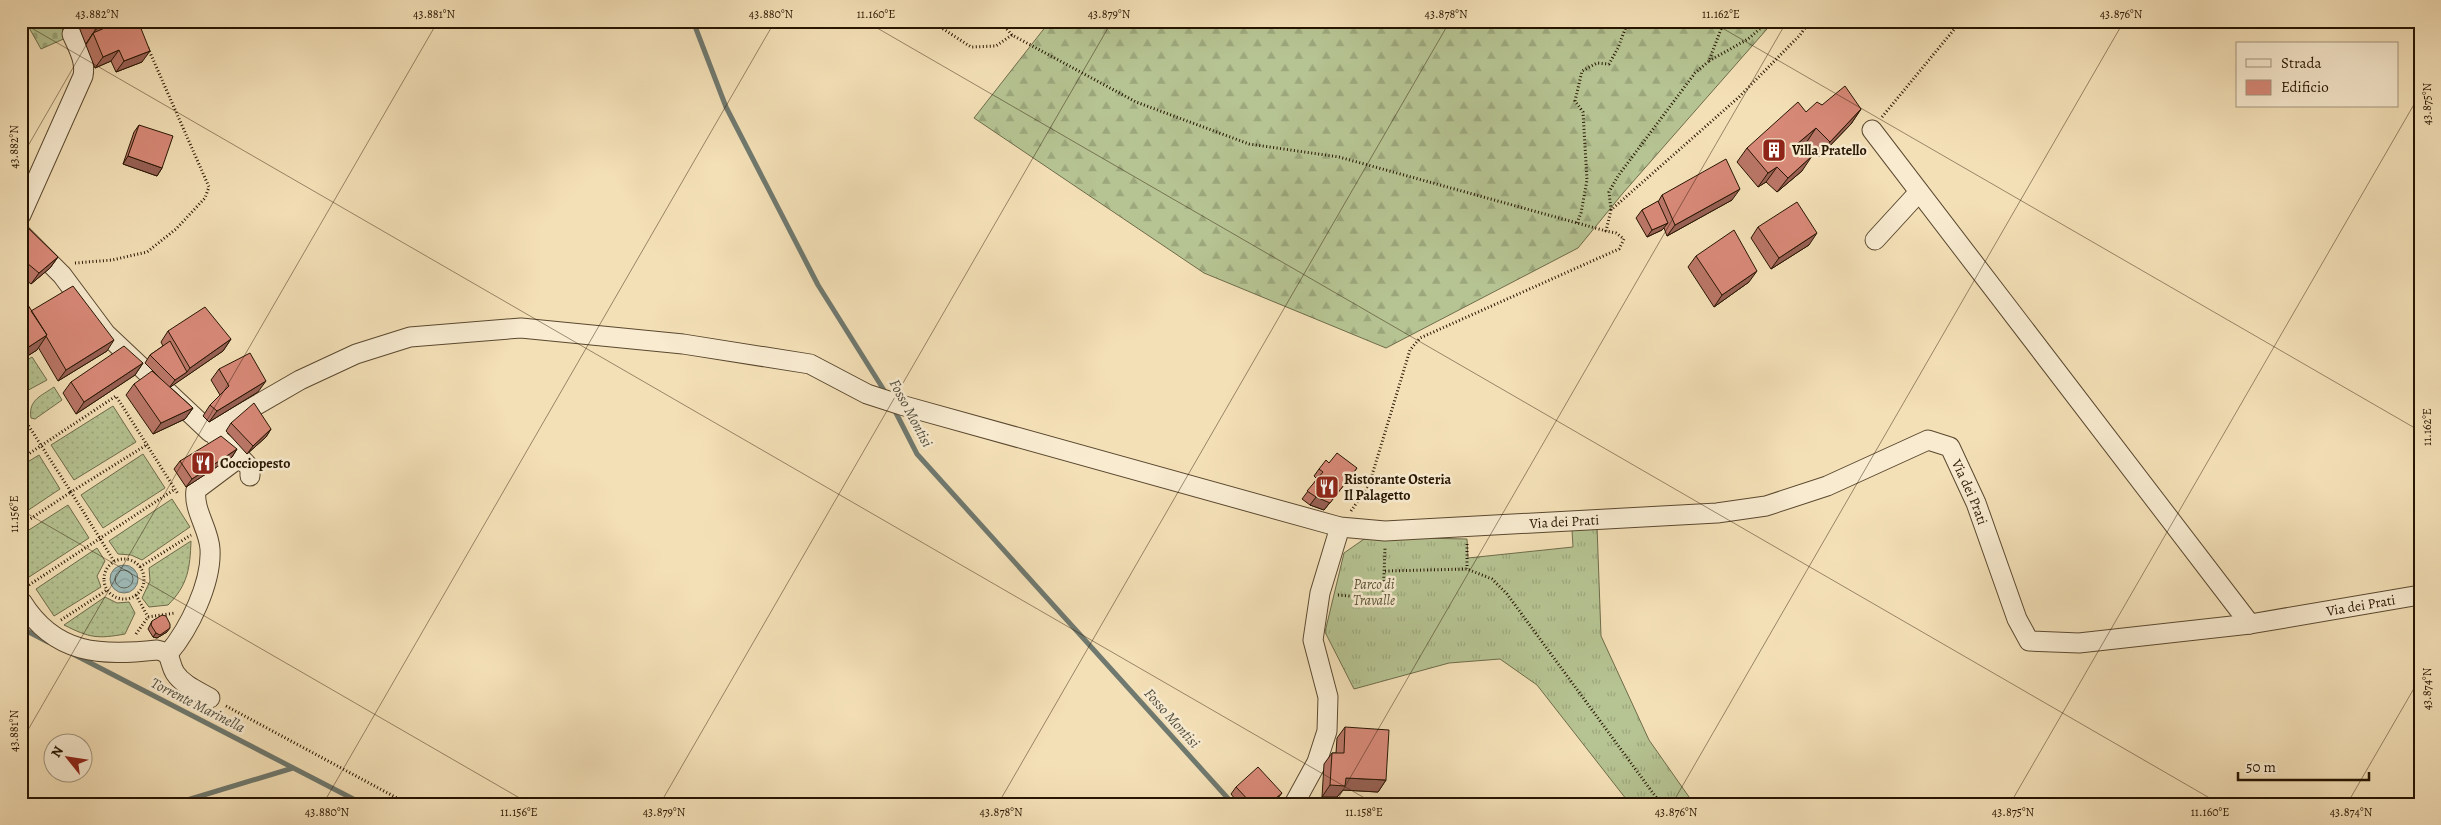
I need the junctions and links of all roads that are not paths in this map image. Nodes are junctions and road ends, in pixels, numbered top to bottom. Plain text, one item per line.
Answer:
1 (72, 34) dead end
2 (1872, 130) road end
3 (1919, 192) junction
4 (21, 215) edge
5 (21, 234) edge
6 (1875, 240) dead end
7 (210, 432) junction
8 (237, 454) junction
9 (250, 476) dead end
10 (1340, 527) junction
11 (28, 594) edge
12 (2420, 595) edge
13 (2250, 624) junction
14 (168, 654) junction
15 (210, 698) road end
16 (1294, 804) edge

1 - 4 street
2 - 3 street
3 - 6 street
3 - 13 street
5 - 7 street
7 - 8 street
7 - 10 street, Via dei Prati
8 - 9 street
8 - 14 street
10 - 13 street, Via dei Prati
10 - 16 street
11 - 14 street
12 - 13 street, Via dei Prati
14 - 15 street

